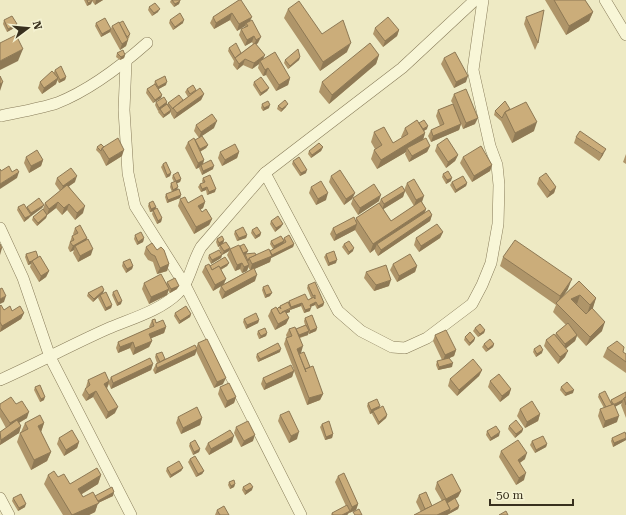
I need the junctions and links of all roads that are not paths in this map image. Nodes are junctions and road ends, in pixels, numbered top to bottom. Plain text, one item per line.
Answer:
1 (475, 0) edge
2 (484, 0) edge
3 (606, 0) edge
4 (626, 35) edge
5 (147, 43) dead end
6 (126, 62) junction
7 (0, 116) edge
8 (265, 174) junction
9 (0, 228) edge
10 (185, 285) junction
11 (50, 358) junction
12 (0, 380) edge
13 (0, 498) edge
14 (9, 515) edge
15 (131, 515) edge
16 (301, 515) edge

1 - 8 street
2 - 8 street
3 - 4 street
5 - 6 street
6 - 7 street
6 - 10 street
8 - 10 street
9 - 11 street
10 - 11 street
10 - 16 street
11 - 12 street
11 - 15 street
13 - 14 street

